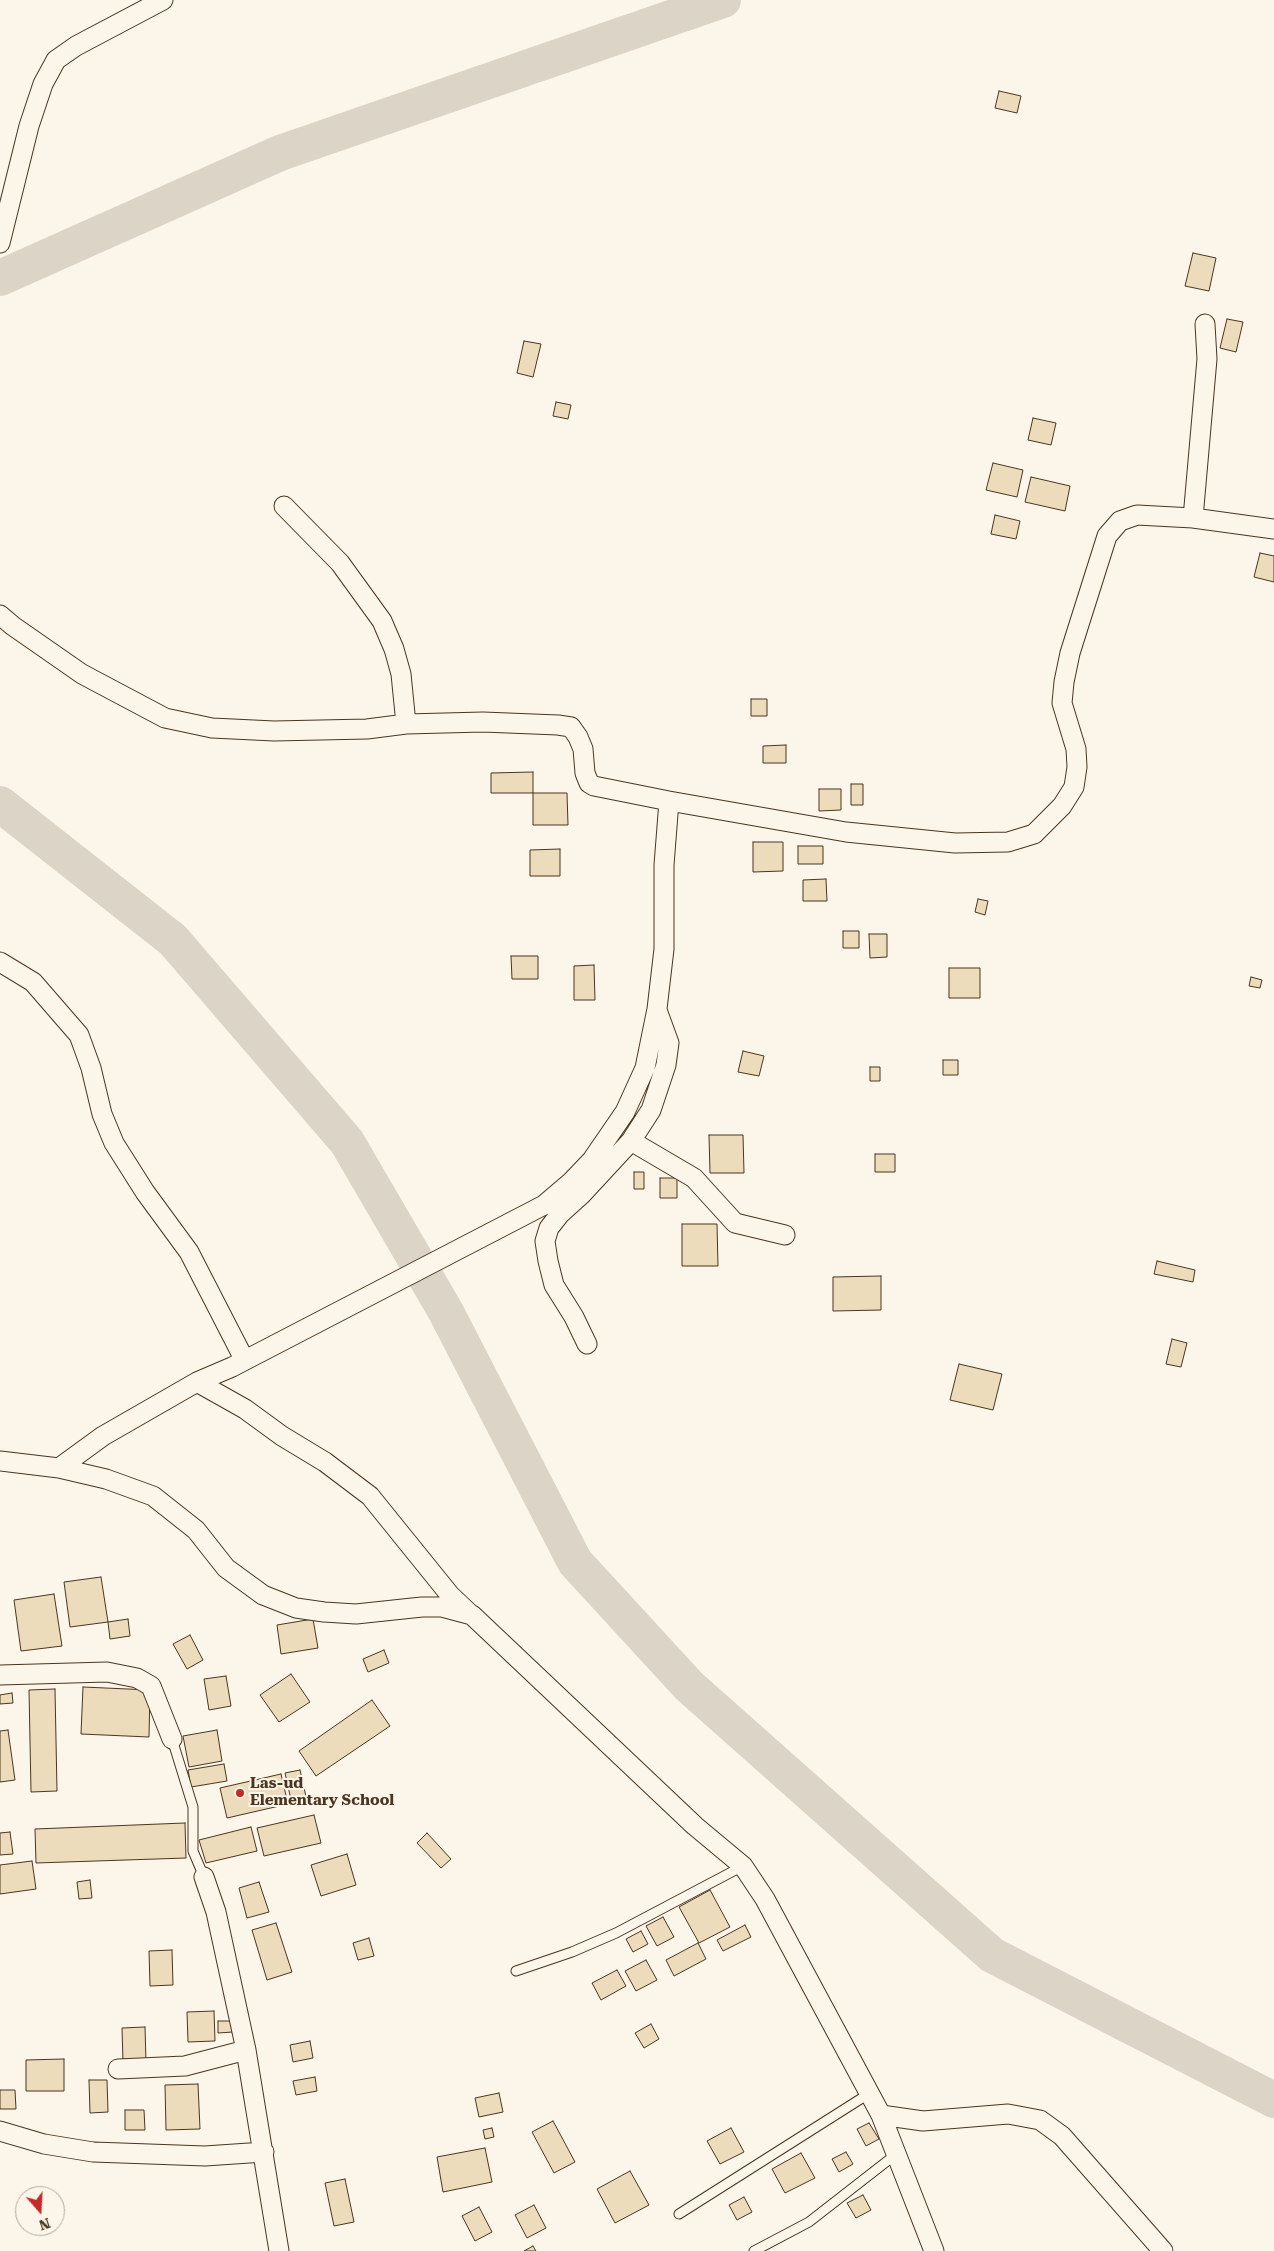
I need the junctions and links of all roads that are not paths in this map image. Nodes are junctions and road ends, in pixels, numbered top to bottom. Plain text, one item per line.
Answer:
1 (162, 0) edge
2 (0, 243) edge
3 (1205, 324) dead end
4 (284, 506) dead end
5 (1193, 518) junction
6 (1274, 529) edge
7 (0, 615) edge
8 (406, 724) junction
9 (669, 802) junction
10 (0, 962) edge
11 (657, 1009) junction
12 (631, 1141) junction
13 (785, 1235) dead end
14 (587, 1344) dead end
15 (252, 1355) junction
16 (197, 1382) junction
17 (0, 1461) edge
18 (59, 1468) junction
19 (472, 1616) junction
20 (0, 1675) edge
21 (172, 1739) joint
22 (743, 1866) junction
23 (204, 1877) joint
24 (516, 1971) dead end
25 (246, 2050) junction
26 (118, 2069) dead end
27 (870, 2093) junction
28 (881, 2115) junction
29 (0, 2131) edge
30 (264, 2152) junction
31 (895, 2155) junction
32 (679, 2214) dead end
33 (1159, 2249) edge
34 (279, 2251) edge
35 (754, 2251) edge
36 (934, 2251) edge

1 - 2 street
3 - 5 street
4 - 8 street
5 - 6 street
5 - 9 street
7 - 8 street
8 - 9 street
9 - 11 street
10 - 15 street
11 - 12 street
11 - 15 street
12 - 13 street
12 - 14 street
15 - 16 street
16 - 18 street
16 - 19 street
17 - 18 street
18 - 19 street
19 - 22 street
20 - 21 street
21 - 23 lane
22 - 24 lane
22 - 27 street
23 - 25 street
25 - 26 street
25 - 30 street
27 - 28 street
27 - 32 lane
28 - 31 street
28 - 33 street
29 - 30 street
30 - 34 street
31 - 35 lane
31 - 36 street

